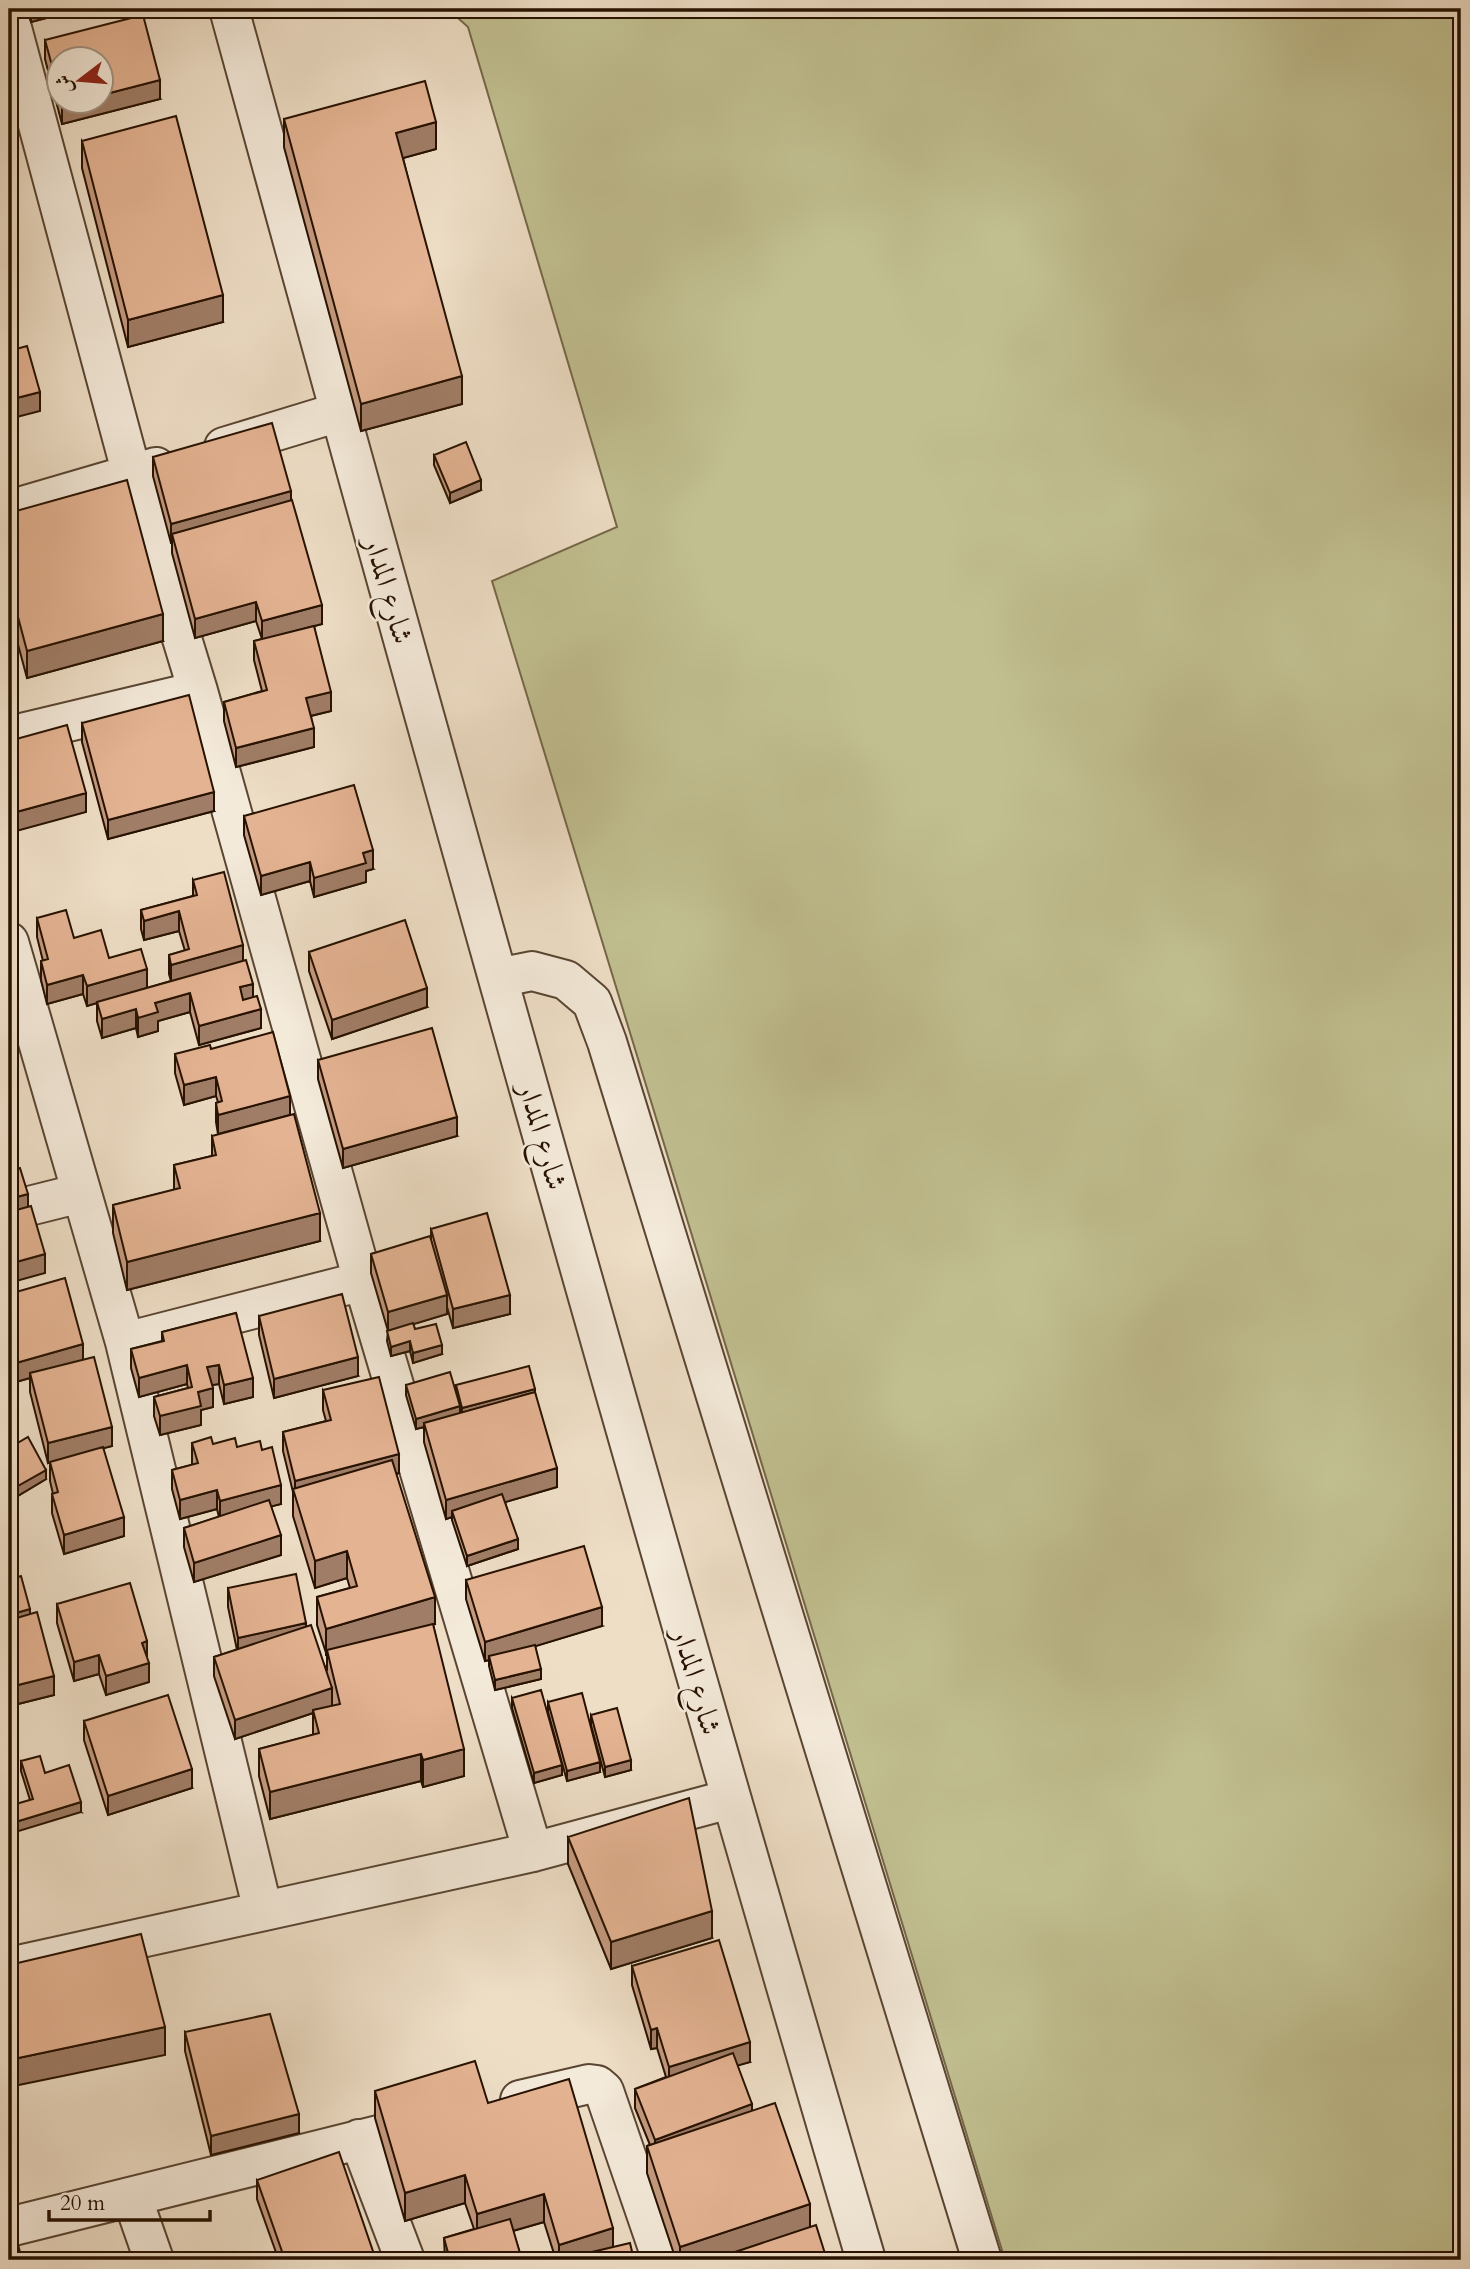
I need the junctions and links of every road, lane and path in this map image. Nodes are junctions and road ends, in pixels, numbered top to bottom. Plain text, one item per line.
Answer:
1 (229, 9) edge
2 (9, 17) edge
3 (339, 412) junction
4 (132, 475) junction
5 (9, 510) edge
6 (198, 691) junction
7 (9, 736) edge
8 (9, 942) edge
9 (498, 978) junction
10 (81, 1193) junction
11 (9, 1211) edge
12 (363, 1281) junction
13 (125, 1342) junction
14 (730, 1799) junction
15 (533, 1852) junction
16 (263, 1911) junction
17 (9, 1968) edge
18 (359, 2139) junction
19 (132, 2197) junction
20 (9, 2227) edge
21 (154, 2260) edge
22 (405, 2260) edge
23 (662, 2260) edge
24 (866, 2260) edge
25 (982, 2260) edge

1 - 3 street, شارع المدار
2 - 4 street
3 - 4 street
3 - 9 street, شارع المدار
4 - 5 street
4 - 6 street
6 - 7 street
6 - 12 street
8 - 10 street
9 - 14 street, شارع المدار
9 - 25 street
10 - 11 street
10 - 13 street
12 - 13 street
12 - 15 street
13 - 16 street
14 - 15 street
14 - 24 street, شارع المدار
15 - 16 street
16 - 17 street
18 - 19 street
18 - 22 street
18 - 23 street
19 - 20 street
19 - 21 street

